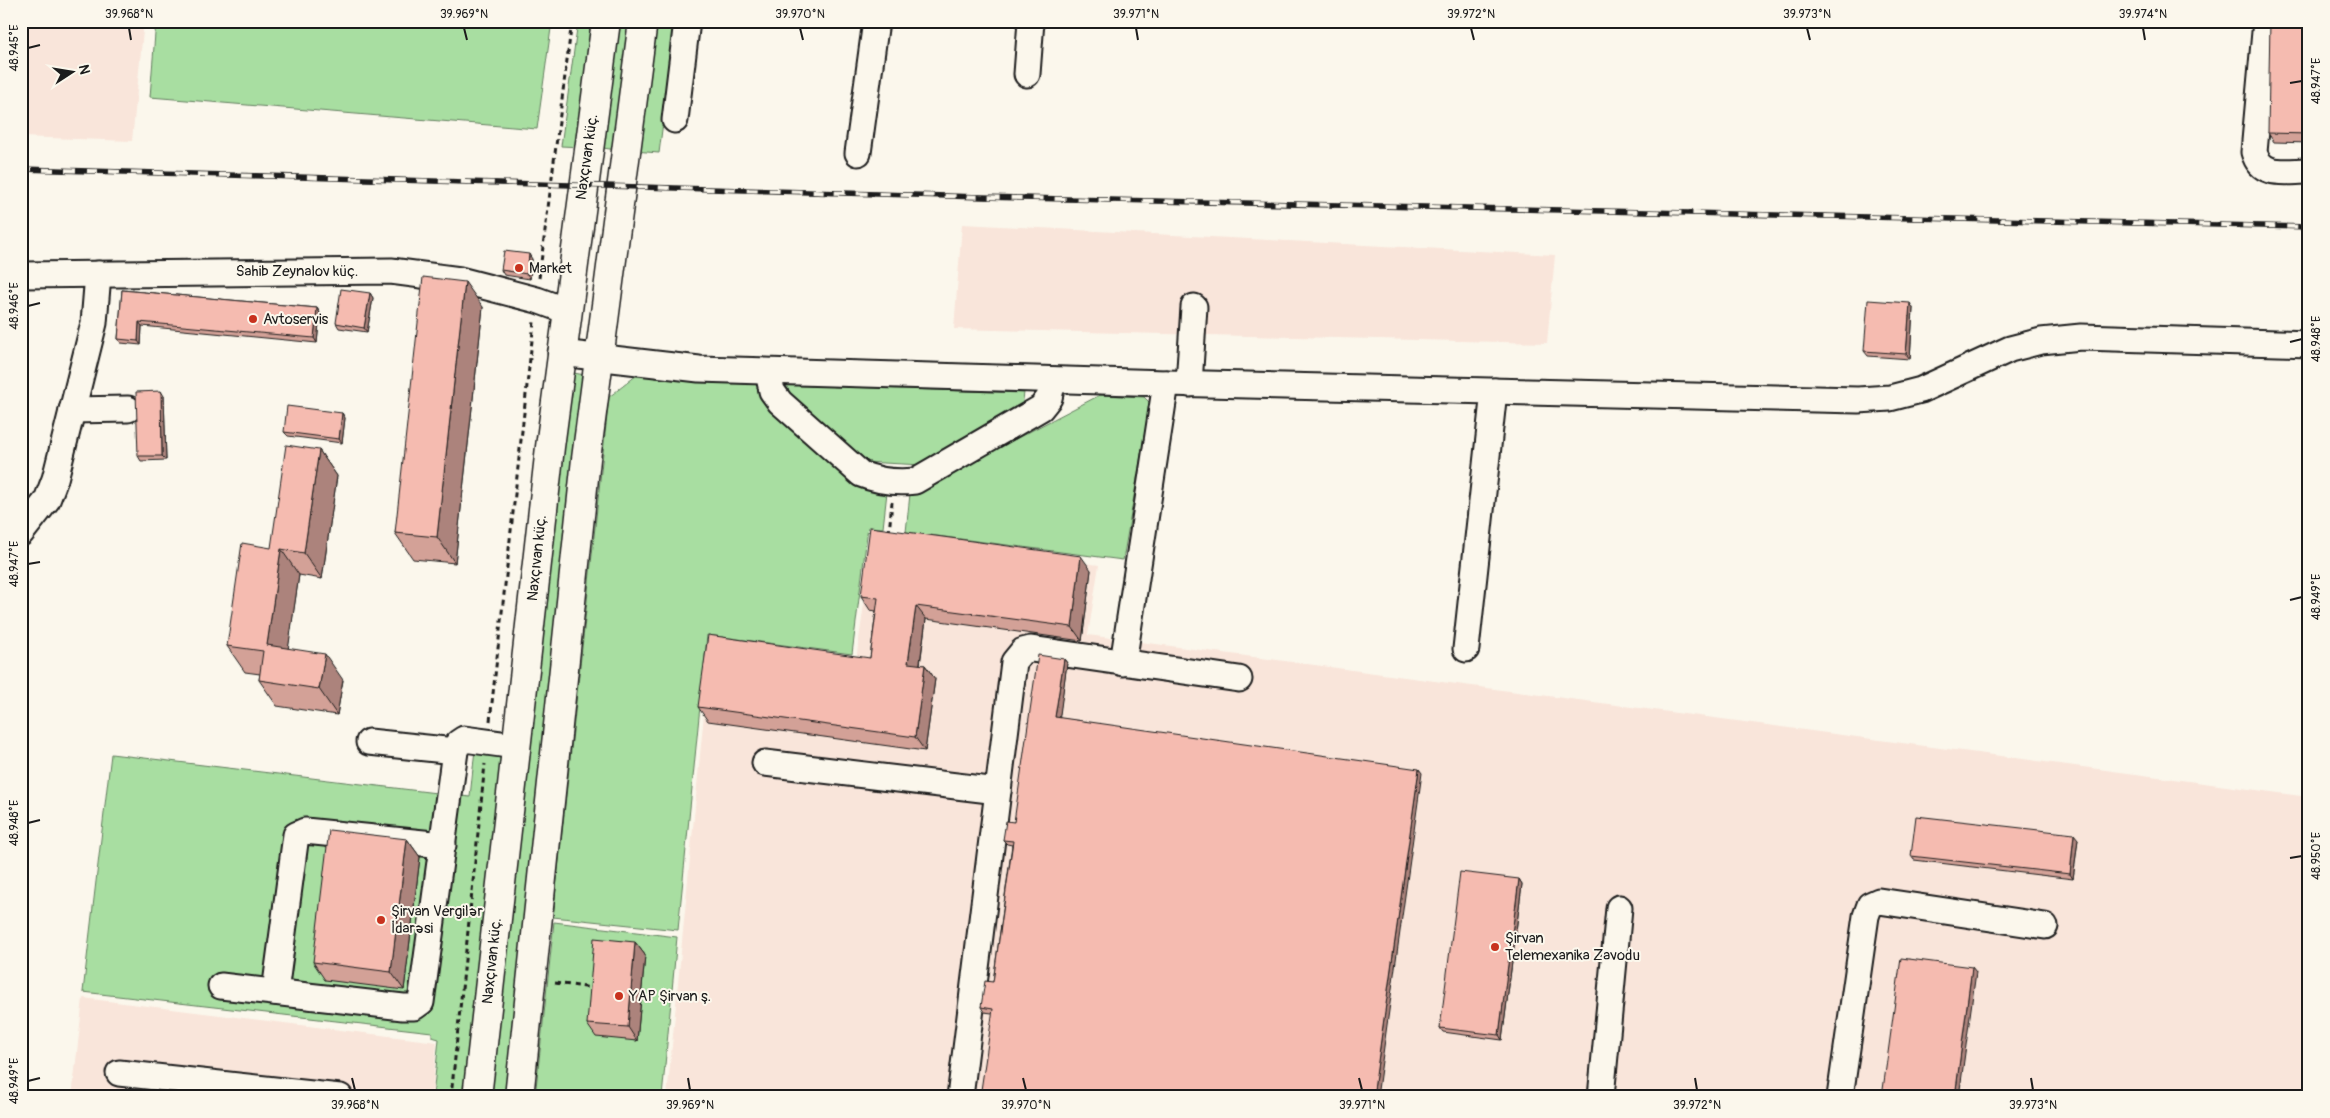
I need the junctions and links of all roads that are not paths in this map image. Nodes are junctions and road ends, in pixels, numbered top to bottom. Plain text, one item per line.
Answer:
1 (606, 21) edge
2 (643, 21) edge
3 (686, 21) edge
4 (876, 21) edge
5 (1031, 21) edge
6 (2266, 21) edge
7 (1027, 74) dead end
8 (675, 120) dead end
9 (858, 154) dead end
10 (2309, 171) edge
11 (98, 274) junction
12 (21, 275) edge
13 (1194, 307) dead end
14 (567, 311) junction
15 (2309, 344) edge
16 (561, 353) junction
17 (598, 359) junction
18 (768, 372) junction
19 (1053, 380) junction
20 (1178, 384) junction
21 (1494, 391) junction
22 (128, 409) dead end
23 (72, 410) junction
24 (21, 533) edge
25 (1466, 649) dead end
26 (1123, 663) junction
27 (1239, 679) dead end
28 (369, 742) dead end
29 (516, 746) junction
30 (455, 751) junction
31 (765, 763) dead end
32 (998, 791) junction
33 (443, 845) junction
34 (1619, 908) dead end
35 (2046, 926) dead end
36 (221, 986) dead end
37 (275, 992) junction
38 (119, 1074) dead end
39 (340, 1097) edge
40 (477, 1097) edge
41 (519, 1097) edge
42 (960, 1097) edge
43 (1601, 1097) edge
44 (1840, 1097) edge

1 - 14 main road, Naxçıvan küç.
2 - 17 main road
3 - 8 street
4 - 9 street
5 - 7 street
6 - 10 street
11 - 12 street, Sahib Zeynalov küç.
11 - 14 street, Sahib Zeynalov küç.
11 - 23 street
13 - 20 street
14 - 16 main road, Naxçıvan küç.
15 - 21 street
16 - 17 street
16 - 29 main road, Naxçıvan küç.
17 - 18 street
17 - 41 main road
18 - 19 street
18 - 19 street
19 - 20 street
20 - 21 street
20 - 26 street
21 - 25 street
22 - 23 street
23 - 24 street
26 - 27 street
26 - 32 street
28 - 30 street
29 - 30 street
29 - 40 main road, Naxçıvan küç.
30 - 33 street
31 - 32 street
32 - 42 street
33 - 37 street
33 - 37 street
34 - 43 street
35 - 44 street
36 - 37 street
38 - 39 street

